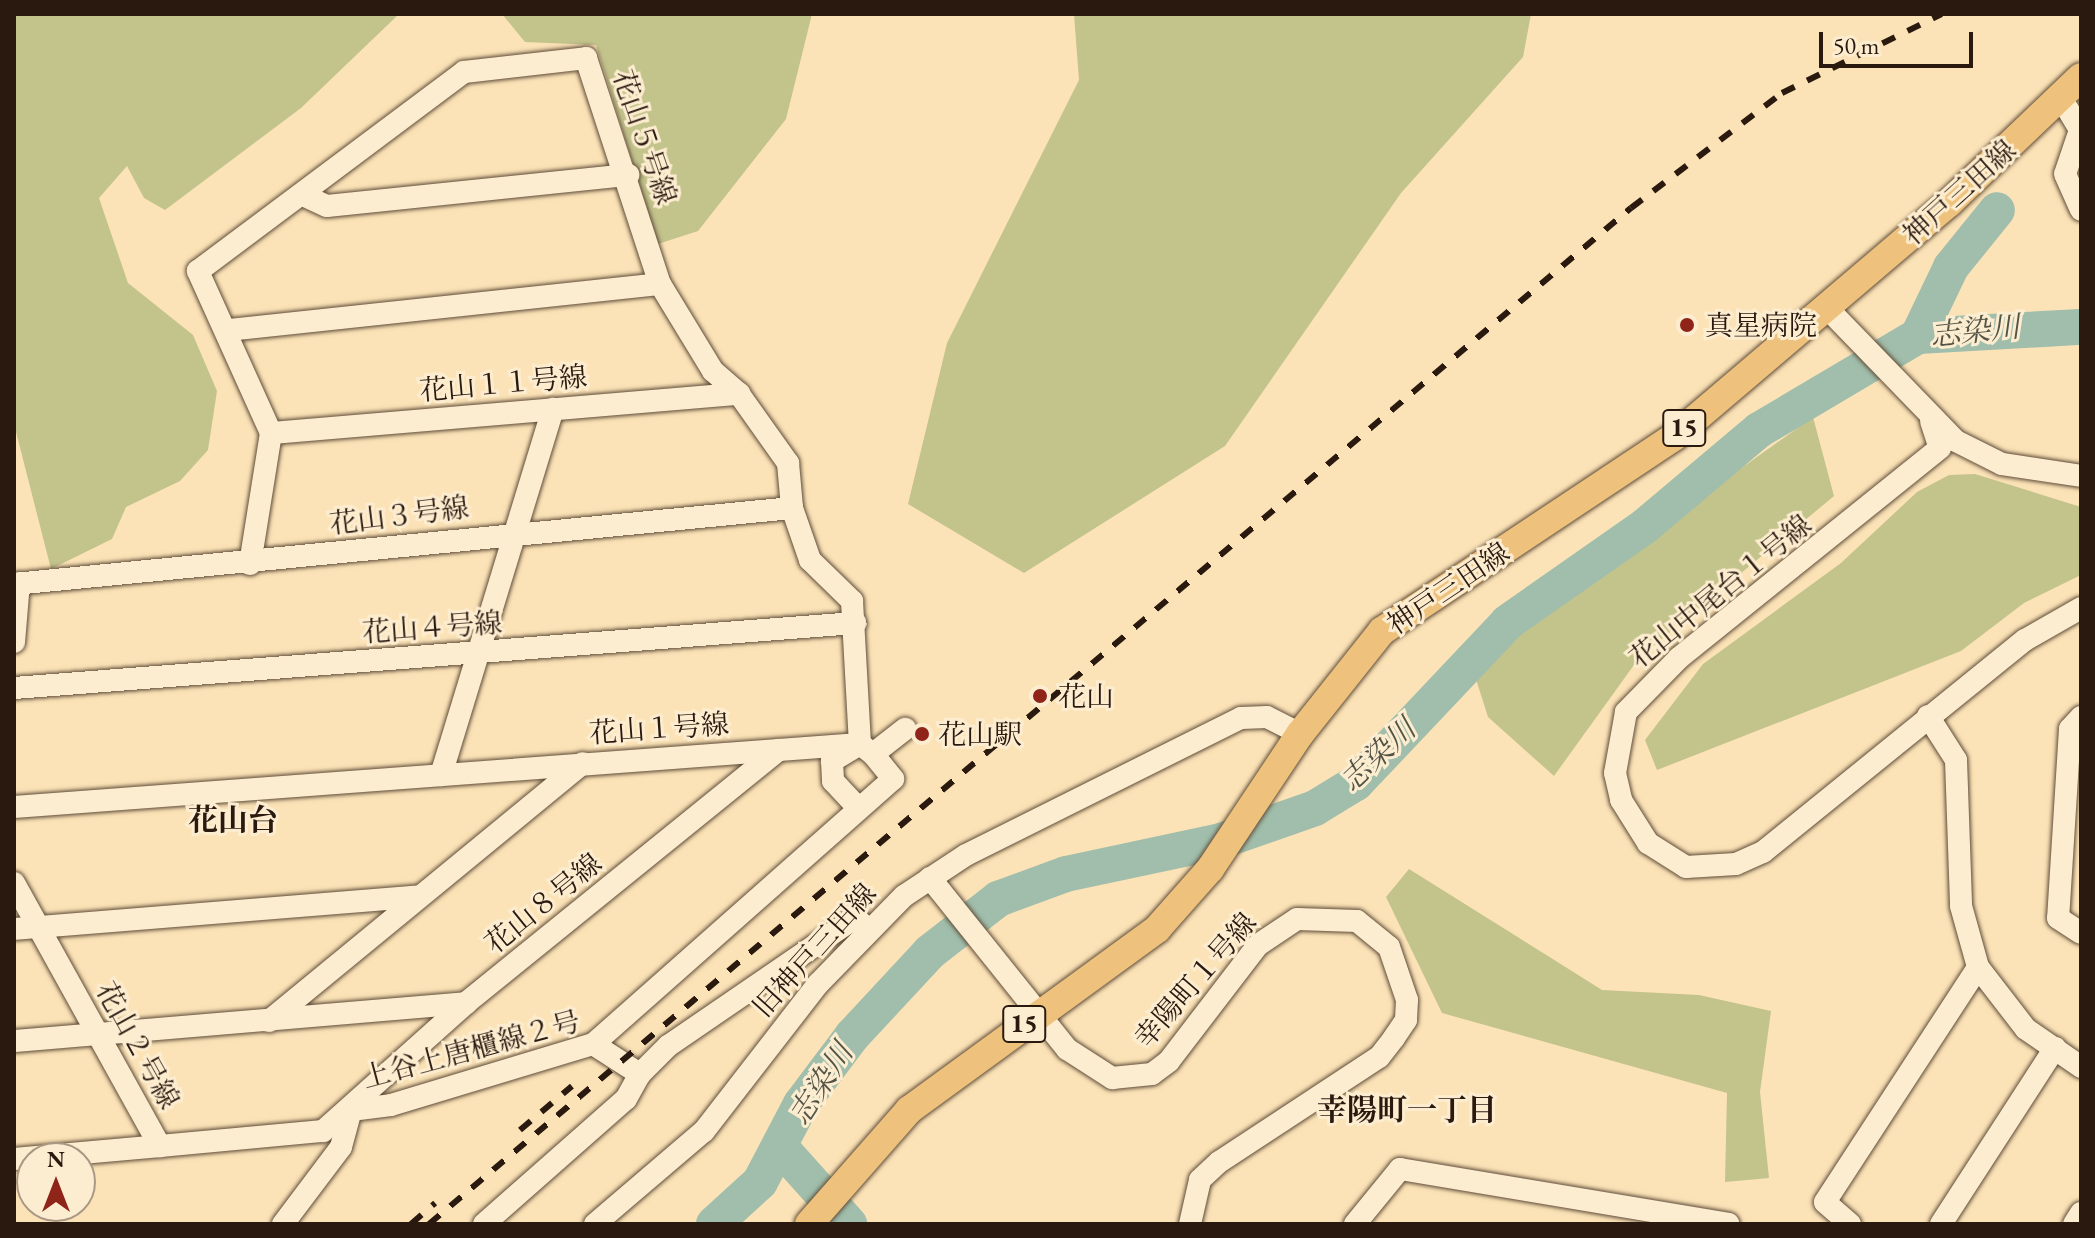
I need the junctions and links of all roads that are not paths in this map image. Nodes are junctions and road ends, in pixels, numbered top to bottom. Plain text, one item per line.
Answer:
1 (2081, 77) edge
2 (2061, 98) junction
3 (628, 175) junction
4 (303, 195) junction
5 (2081, 210) edge
6 (660, 284) junction
7 (1827, 308) junction
8 (229, 330) junction
9 (739, 394) junction
10 (553, 409) junction
11 (1931, 421) junction
12 (271, 433) junction
13 (2081, 476) edge
14 (792, 508) junction
15 (516, 531) junction
16 (250, 564) junction
17 (17, 583) edge
18 (2081, 608) edge
19 (855, 623) junction
20 (14, 642) edge
21 (475, 654) junction
22 (14, 688) edge
23 (1928, 716) junction
24 (2081, 717) edge
25 (905, 729) dead end
26 (1300, 734) junction
27 (866, 749) junction
28 (778, 750) junction
29 (584, 763) junction
30 (441, 775) junction
31 (14, 807) edge
32 (857, 807) junction
33 (930, 878) junction
34 (14, 883) edge
35 (416, 897) junction
36 (25, 928) edge
37 (868, 929) junction
38 (2081, 933) edge
39 (1978, 967) junction
40 (466, 1003) junction
41 (1038, 1015) junction
42 (269, 1021) junction
43 (98, 1033) junction
44 (14, 1041) edge
45 (593, 1044) junction
46 (2055, 1048) junction
47 (2081, 1067) edge
48 (640, 1074) junction
49 (351, 1110) junction
50 (160, 1146) junction
51 (14, 1159) edge
52 (2081, 1213) edge
53 (283, 1224) edge
54 (484, 1224) edge
55 (595, 1224) edge
56 (809, 1224) edge
57 (1190, 1224) edge
58 (1355, 1224) edge
59 (1728, 1224) edge
60 (1850, 1224) edge
61 (1941, 1224) edge
62 (2074, 1224) edge

1 - 2 main road, 神戸三田線 / 15
2 - 5 street
2 - 7 main road, 神戸三田線 / 15
3 - 4 street
3 - 4 street, 花山５号線
3 - 6 street, 花山５号線
4 - 8 street, 花山５号線
6 - 8 street
6 - 9 street, 花山５号線
7 - 11 street
7 - 26 main road, 神戸三田線 / 15
8 - 12 street, 花山５号線
9 - 10 street, 花山１１号線
9 - 14 street, 花山５号線
10 - 12 street, 花山１１号線
10 - 15 street
11 - 13 street
11 - 23 street, 花山中尾台１号線
12 - 16 street
14 - 15 street, 花山３号線
14 - 19 street, 花山５号線
15 - 16 street, 花山３号線
15 - 21 street
16 - 17 street, 花山３号線
17 - 20 street
18 - 23 street, 花山中尾台１号線
19 - 21 street, 花山４号線
19 - 27 street, 花山５号線
21 - 22 street, 花山４号線
21 - 30 street
23 - 39 street
24 - 38 street
25 - 27 street
26 - 33 street, 旧神戸三田線
26 - 41 main road, 神戸三田線 / 15
27 - 28 street, 花山１号線
27 - 32 street
27 - 32 street
28 - 29 street, 花山１号線
28 - 40 street, 花山８号線
29 - 30 street, 花山１号線
29 - 35 street
30 - 31 street, 花山１号線
32 - 45 street
33 - 37 street, 旧神戸三田線
33 - 41 street, 幸陽町１号線
34 - 36 street, 花山２号線
35 - 36 street
35 - 42 street
36 - 43 street, 花山２号線
37 - 48 street
37 - 55 street, 旧神戸三田線
39 - 46 street
39 - 60 street
40 - 42 street
40 - 49 street, 花山８号線
41 - 56 main road, 神戸三田線 / 15
41 - 57 street, 幸陽町１号線
42 - 43 street
43 - 44 street
43 - 50 street, 花山２号線
45 - 48 street, 上谷上唐櫃線２号
45 - 49 street, 上谷上唐櫃線２号
46 - 47 street
46 - 61 street
48 - 54 street
49 - 50 street, 花山２号線
49 - 53 street, 上谷上唐櫃線２号
50 - 51 street
52 - 62 street
58 - 59 street

